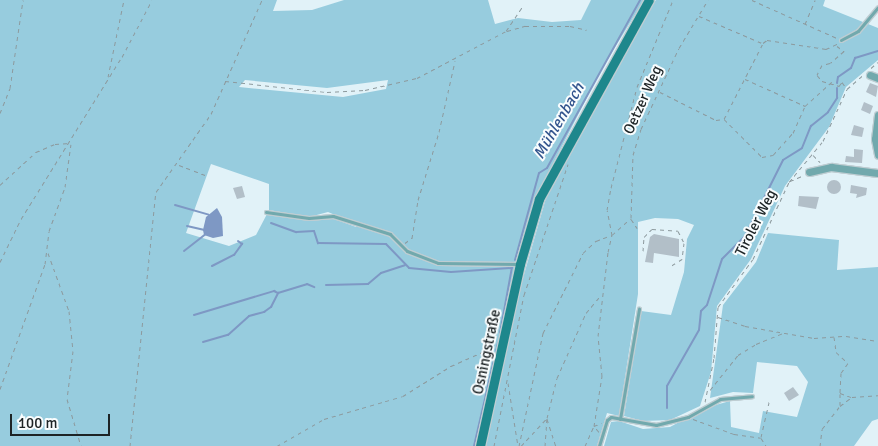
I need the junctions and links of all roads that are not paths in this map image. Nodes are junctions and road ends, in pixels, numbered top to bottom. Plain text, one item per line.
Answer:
1 (649, 0) edge
2 (878, 8) edge
3 (841, 40) road end
4 (870, 75) dead end
5 (878, 78) edge
6 (878, 115) edge
7 (878, 155) edge
8 (809, 172) road end
9 (878, 173) edge
10 (266, 212) dead end
11 (520, 264) junction
12 (639, 309) dead end
13 (752, 396) dead end
14 (620, 419) junction
15 (480, 446) edge
16 (599, 446) edge

1 - 11 main road, Osningstraße
2 - 3 lane
4 - 5 street
6 - 7 street
8 - 9 street
10 - 11 lane
11 - 15 main road, Osningstraße
12 - 14 lane
13 - 14 lane
14 - 16 lane

